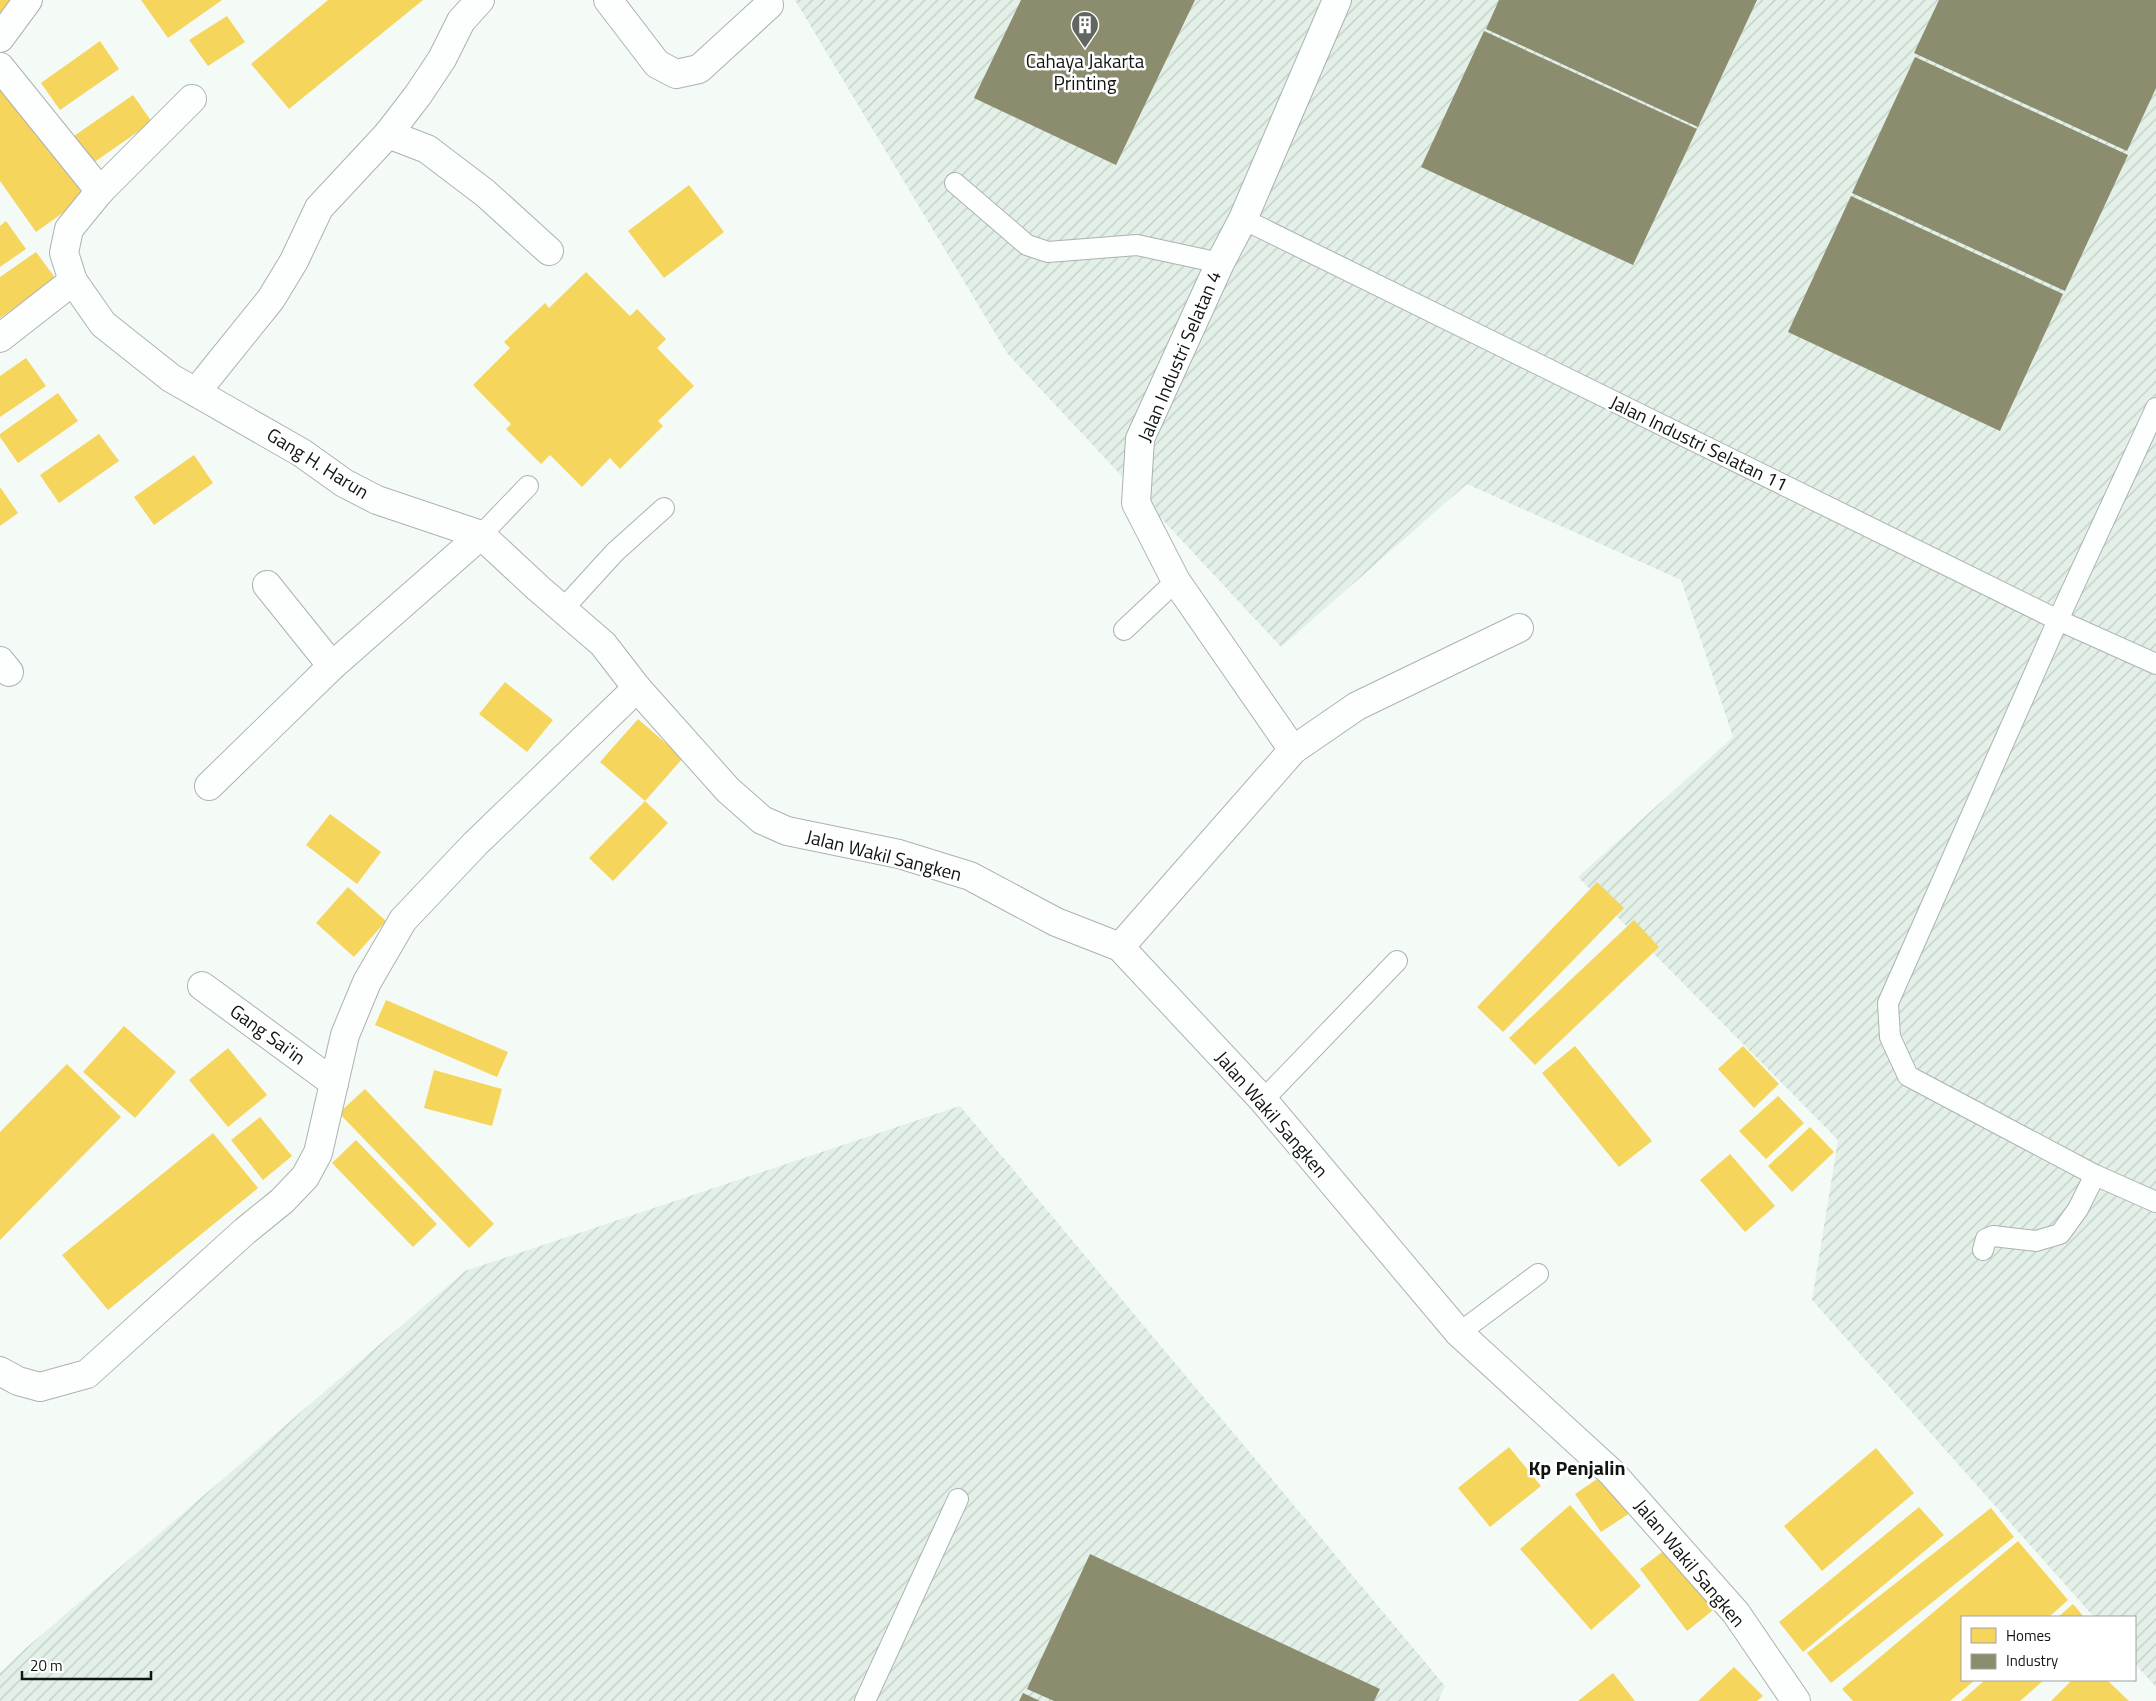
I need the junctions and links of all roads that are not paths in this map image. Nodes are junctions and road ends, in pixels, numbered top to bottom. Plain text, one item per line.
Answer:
1 (28, 0) edge
2 (480, 0) edge
3 (608, 0) edge
4 (1337, 0) edge
5 (769, 5) dead end
6 (0, 38) edge
7 (0, 67) edge
8 (192, 99) dead end
9 (388, 134) junction
10 (955, 183) dead end
11 (100, 190) junction
12 (1243, 218) junction
13 (550, 251) dead end
14 (1220, 263) junction
15 (73, 281) junction
16 (0, 338) edge
17 (196, 392) junction
18 (2156, 408) edge
19 (528, 486) dead end
20 (664, 508) dead end
21 (481, 535) junction
22 (1176, 581) junction
23 (267, 585) dead end
24 (563, 609) junction
25 (2058, 620) junction
26 (1518, 628) dead end
27 (1124, 630) dead end
28 (2156, 664) edge
29 (332, 666) junction
30 (637, 688) junction
31 (1294, 750) junction
32 (209, 786) dead end
33 (1120, 947) junction
34 (1397, 960) dead end
35 (202, 986) dead end
36 (334, 1083) junction
37 (1263, 1100) junction
38 (2095, 1175) junction
39 (2156, 1202) edge
40 (1983, 1250) dead end
41 (1538, 1274) dead end
42 (1460, 1333) junction
43 (0, 1371) edge
44 (958, 1499) dead end
45 (865, 1701) edge
46 (1796, 1701) edge

1 - 6 street
2 - 9 street
3 - 5 street
4 - 12 street, Jalan Industri Selatan 4
7 - 11 street
8 - 11 street, Gang H. Harun
9 - 13 street
9 - 17 street
10 - 14 lane
11 - 15 street, Gang H. Harun
12 - 14 street, Jalan Industri Selatan 4
12 - 25 lane, Jalan Industri Selatan 11
14 - 22 street, Jalan Industri Selatan 4
15 - 16 street
15 - 17 street, Gang H. Harun
17 - 21 street, Gang H. Harun
18 - 25 lane
19 - 21 lane
20 - 24 lane
21 - 24 street, Gang H. Harun
21 - 29 street
22 - 27 lane
22 - 31 street, Jalan Industri Selatan 4
23 - 29 street
24 - 30 street, Gang H. Harun
25 - 28 lane, Jalan Industri Selatan 11
25 - 38 lane
26 - 31 street
29 - 32 street
30 - 33 street, Jalan Wakil Sangken
30 - 36 street
31 - 33 street
33 - 37 street, Jalan Wakil Sangken
34 - 37 lane
35 - 36 street, Gang Sai'in
36 - 43 street
37 - 42 street, Jalan Wakil Sangken
38 - 39 lane
38 - 40 lane
41 - 42 lane
42 - 46 street, Jalan Wakil Sangken
44 - 45 lane

